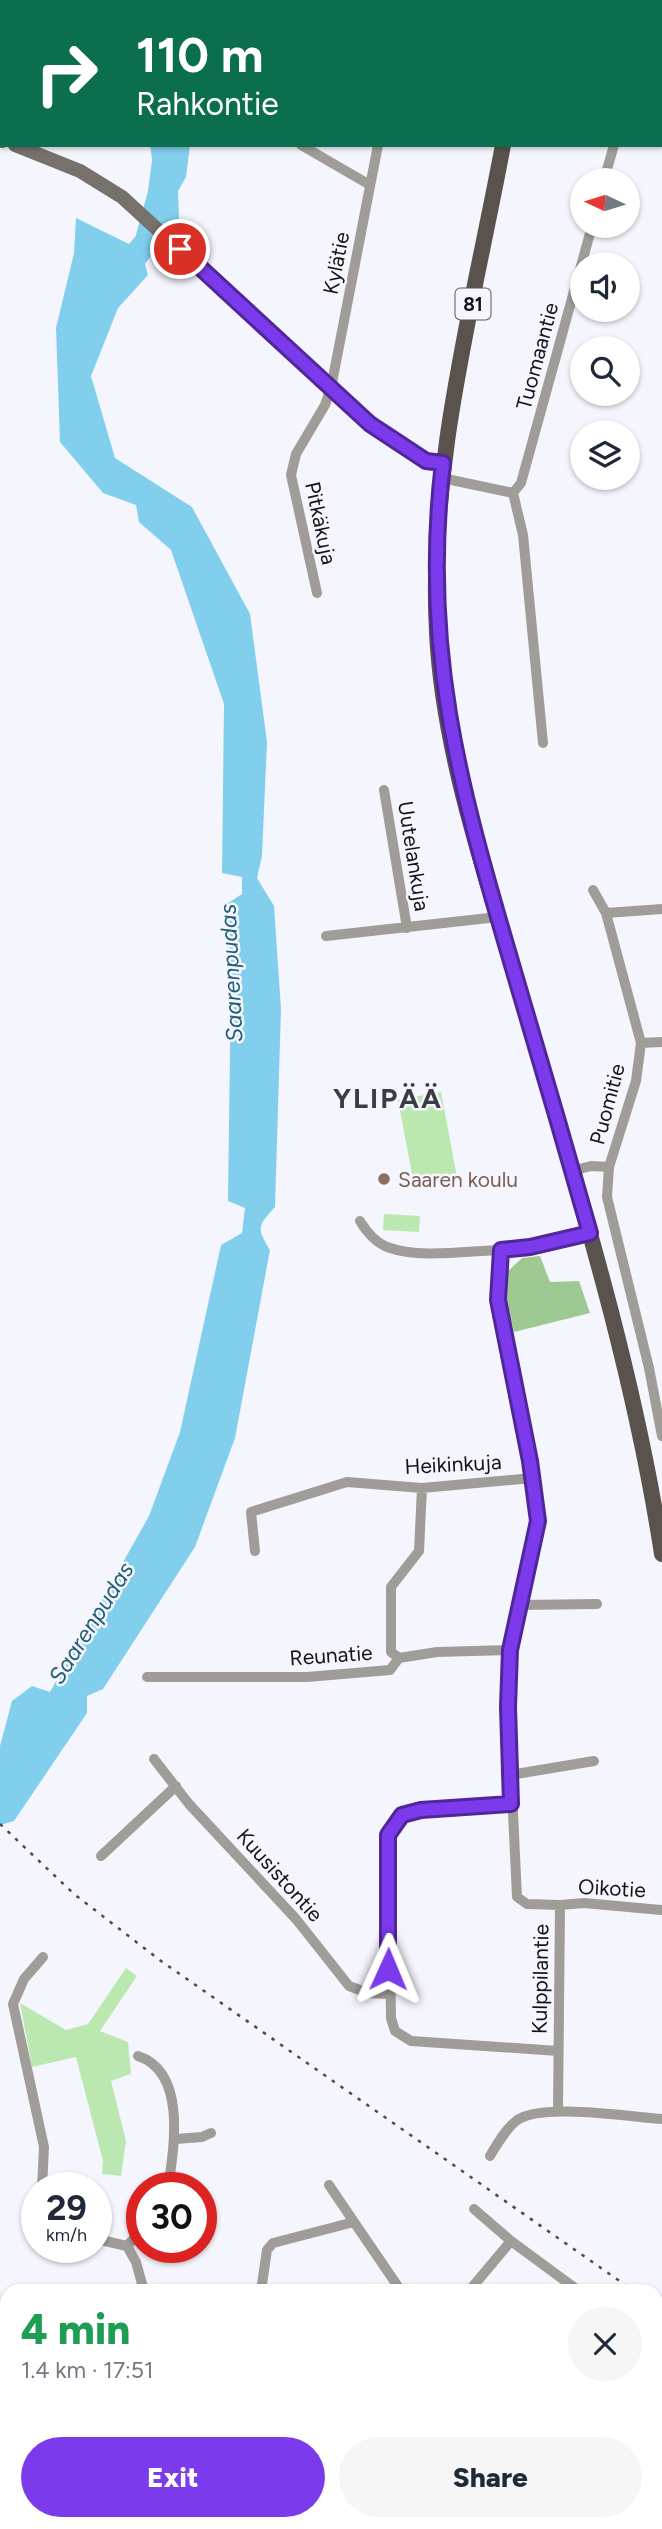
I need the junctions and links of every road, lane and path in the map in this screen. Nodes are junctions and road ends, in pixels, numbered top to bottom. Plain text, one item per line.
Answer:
1 (0, 96) edge
2 (0, 117) edge
3 (20, 147) edge
4 (304, 147) edge
5 (379, 147) edge
6 (503, 147) edge
7 (613, 147) edge
8 (607, 168) edge
9 (370, 185) junction
10 (589, 238) edge
11 (331, 388) junction
12 (442, 471) junction
13 (513, 493) junction
14 (317, 593) dead end
15 (543, 743) dead end
16 (384, 790) dead end
17 (593, 890) dead end
18 (662, 909) edge
19 (606, 913) junction
20 (498, 917) junction
21 (407, 928) junction
22 (326, 936) dead end
23 (662, 1042) edge
24 (641, 1043) junction
25 (609, 1167) junction
26 (572, 1171) junction
27 (360, 1221) dead end
28 (590, 1233) junction
29 (501, 1250) junction
30 (662, 1436) edge
31 (533, 1478) junction
32 (422, 1488) junction
33 (255, 1551) dead end
34 (662, 1554) edge
35 (597, 1604) dead end
36 (521, 1605) junction
37 (510, 1650) junction
38 (399, 1658) junction
39 (147, 1677) dead end
40 (154, 1759) dead end
41 (594, 1761) dead end
42 (510, 1775) junction
43 (176, 1786) junction
44 (511, 1804) junction
45 (101, 1856) dead end
46 (561, 1905) junction
47 (661, 1910) edge
48 (43, 1957) dead end
49 (389, 1994) junction
50 (558, 2050) junction
51 (138, 2056) dead end
52 (558, 2111) junction
53 (662, 2119) edge
54 (211, 2133) dead end
55 (176, 2139) junction
56 (489, 2156) dead end
57 (42, 2172) edge
58 (171, 2172) edge
59 (329, 2185) dead end
60 (474, 2209) dead end
61 (354, 2222) junction
62 (511, 2241) junction
63 (136, 2263) edge
64 (142, 2284) edge
65 (262, 2284) edge
66 (396, 2284) edge
67 (475, 2284) edge
68 (569, 2284) edge

1 - 2 street
3 - 11 main road
4 - 9 street
5 - 9 street, Kylätie
6 - 12 main road, 81
7 - 8 street
9 - 11 street, Kylätie
10 - 13 street, Tuomaantie
11 - 12 main road
11 - 14 street, Pitkäkuja
12 - 13 street
12 - 20 main road, 81
13 - 15 street
16 - 21 street, Uutelankuja
17 - 19 street, Puomitie
18 - 19 street
19 - 24 street, Puomitie
20 - 21 street, Uutelankuja
20 - 26 main road, 81
21 - 22 street, Uutelankuja
23 - 24 street
24 - 25 street, Puomitie
25 - 26 street, Puomitie
25 - 30 street, Puomitie
26 - 28 main road, 81
27 - 29 street
28 - 29 street
28 - 34 main road, 81
29 - 31 street, Kulppilantie
31 - 32 street, Heikinkuja
31 - 36 street, Kulppilantie
32 - 33 street, Heikinkuja
32 - 38 street
35 - 36 street
36 - 37 street, Kulppilantie
37 - 38 street, Reunatie
37 - 42 street, Kulppilantie
38 - 39 street, Reunatie
40 - 43 street, Kuusistontie
41 - 42 street
42 - 44 street, Kulppilantie
43 - 45 street
43 - 49 street, Kuusistontie
44 - 46 street, Kulppilantie
44 - 49 street
46 - 47 street, Oikotie
46 - 50 street, Kulppilantie
48 - 57 street
49 - 50 street
50 - 52 street, Kulppilantie
51 - 55 street
52 - 53 street
52 - 56 street
54 - 55 street
55 - 58 street
59 - 61 street
60 - 62 street
61 - 65 street
61 - 66 street
62 - 67 street
62 - 68 street
63 - 64 street

